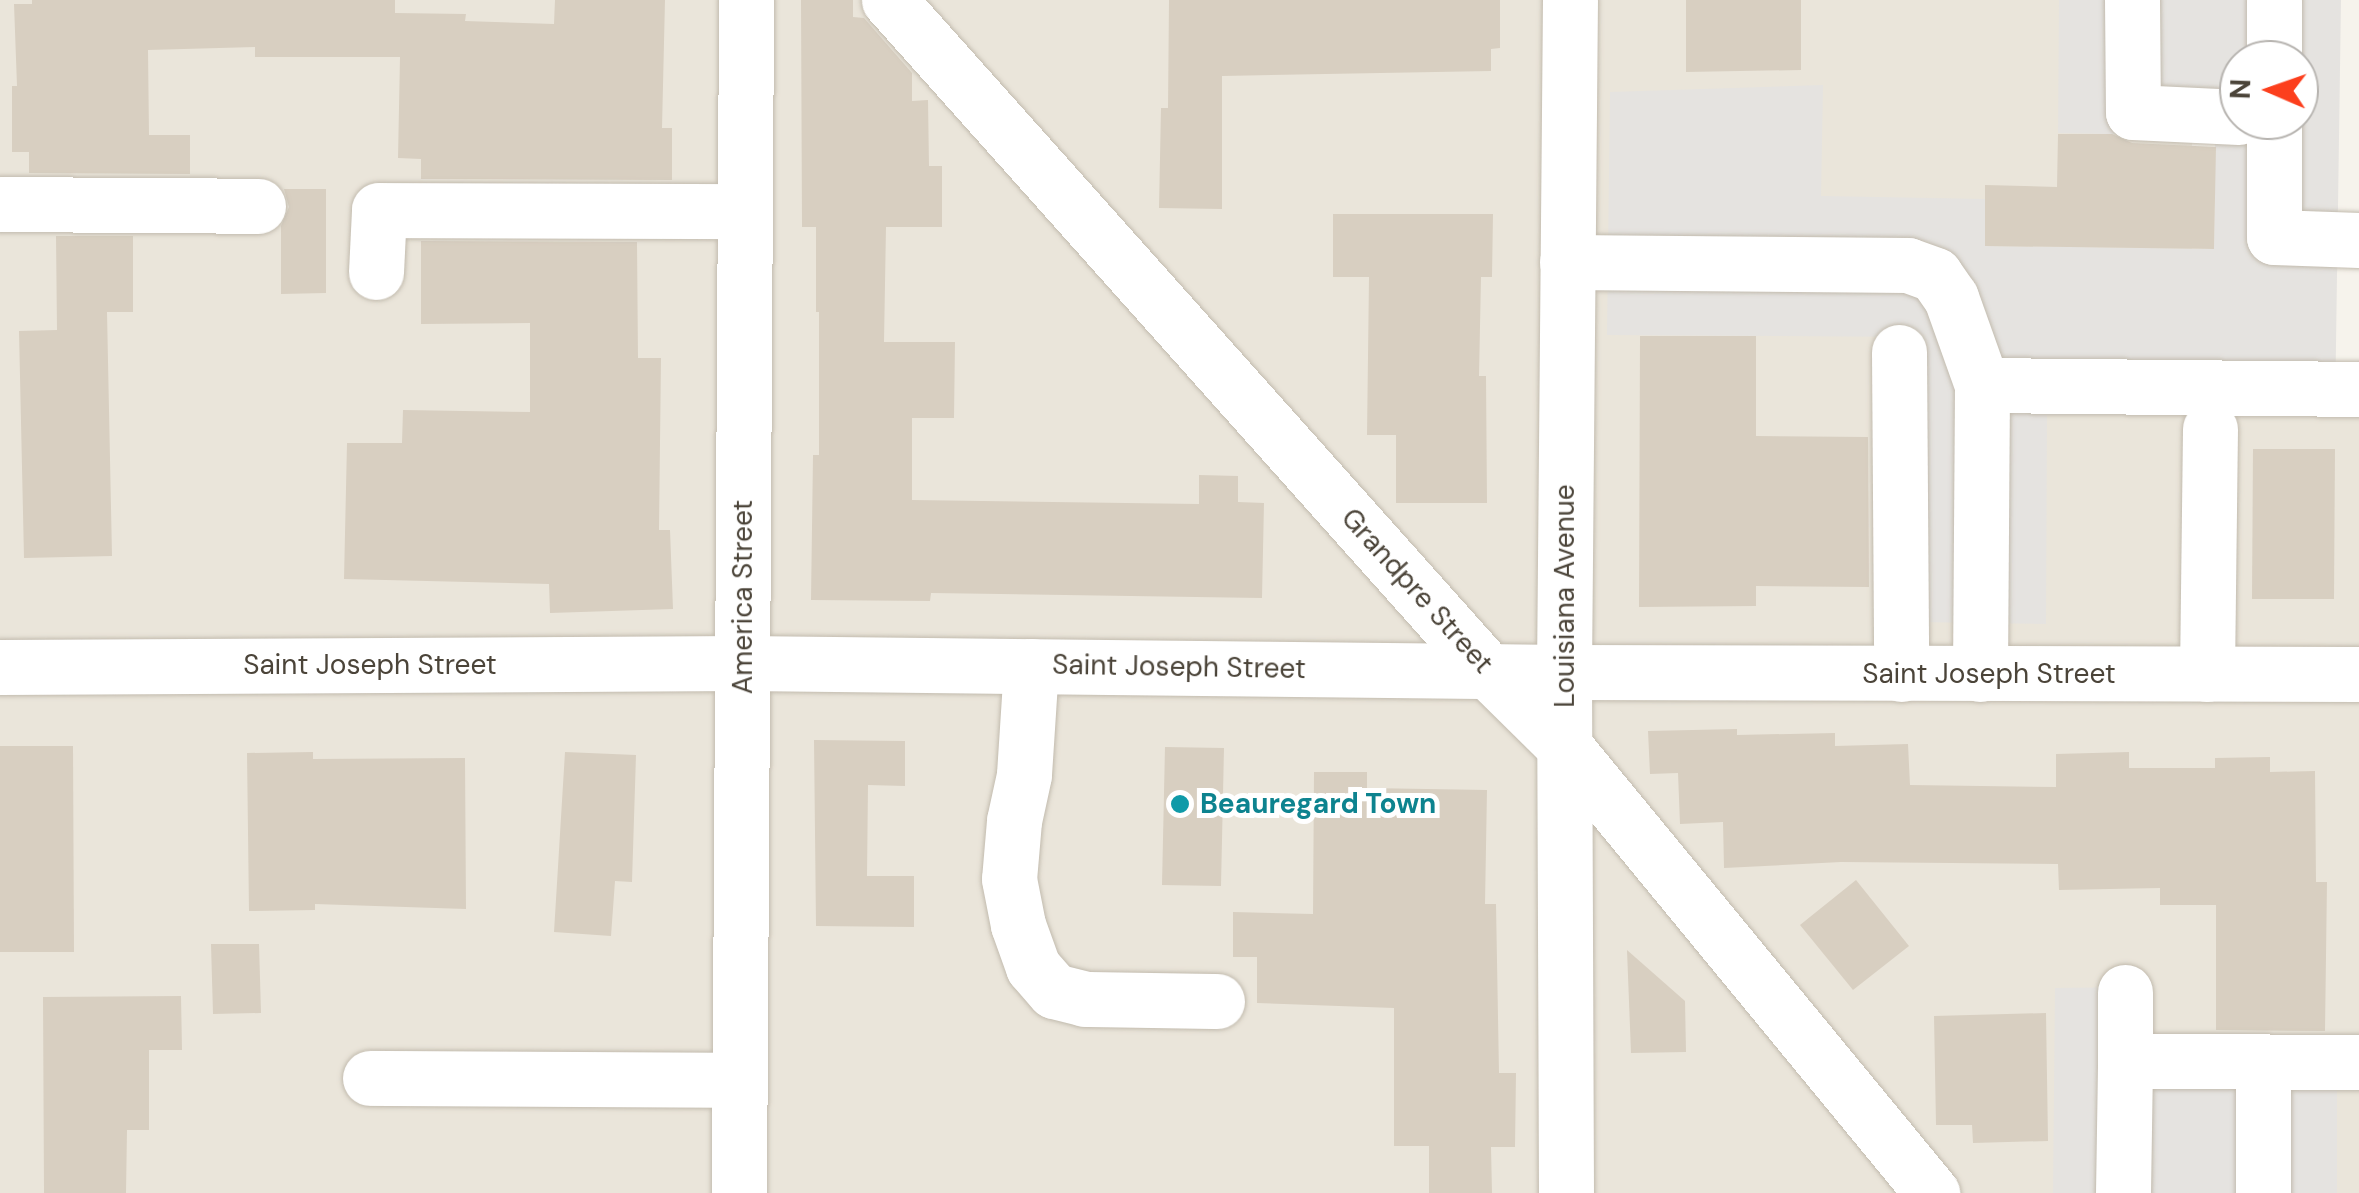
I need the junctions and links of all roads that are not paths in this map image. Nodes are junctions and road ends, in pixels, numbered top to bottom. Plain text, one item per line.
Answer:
1 (746, 0) edge
2 (889, 0) edge
3 (1570, 0) edge
4 (2132, 0) edge
5 (2274, 0) edge
6 (2274, 40) edge
7 (2219, 115) edge
8 (2274, 140) edge
9 (0, 204) edge
10 (258, 206) dead end
11 (745, 211) junction
12 (2359, 240) edge
13 (1567, 262) junction
14 (376, 272) dead end
15 (1900, 352) dead end
16 (1982, 385) junction
17 (2359, 390) edge
18 (2210, 429) dead end
19 (743, 662) junction
20 (1030, 666) junction
21 (0, 668) edge
22 (1488, 671) junction
23 (1564, 672) junction
24 (1901, 674) junction
25 (1980, 674) junction
26 (2208, 674) junction
27 (2359, 674) edge
28 (1565, 747) junction
29 (2126, 992) dead end
30 (1217, 1001) dead end
31 (2125, 1061) junction
32 (2263, 1062) junction
33 (2359, 1062) edge
34 (370, 1078) dead end
35 (740, 1080) junction
36 (739, 1193) edge
37 (1566, 1193) edge
38 (1932, 1193) edge
39 (2124, 1193) edge
40 (2263, 1193) edge

1 - 11 street, America Street
2 - 22 street, Grandpre Street
3 - 13 street, Louisiana Avenue
4 - 7 street
5 - 6 street
8 - 12 street
9 - 10 street
11 - 14 street
11 - 19 street, America Street
13 - 16 street
13 - 23 street, Louisiana Avenue
15 - 24 street
16 - 17 street
16 - 25 street
18 - 26 street
19 - 20 street, Saint Joseph Street
19 - 21 street, Saint Joseph Street
19 - 35 street, America Street
20 - 22 street, Saint Joseph Street
20 - 30 street
22 - 23 street, Saint Joseph Street
22 - 28 street, Grandpre Street
23 - 24 street, Saint Joseph Street
23 - 28 street, Louisiana Avenue
24 - 25 street, Saint Joseph Street
25 - 26 street, Saint Joseph Street
26 - 27 street, Saint Joseph Street
28 - 37 street, Louisiana Avenue
28 - 38 street, Grandpre Street
29 - 31 street
31 - 32 street
31 - 39 street
32 - 33 street
32 - 40 street
34 - 35 street
35 - 36 street, America Street

